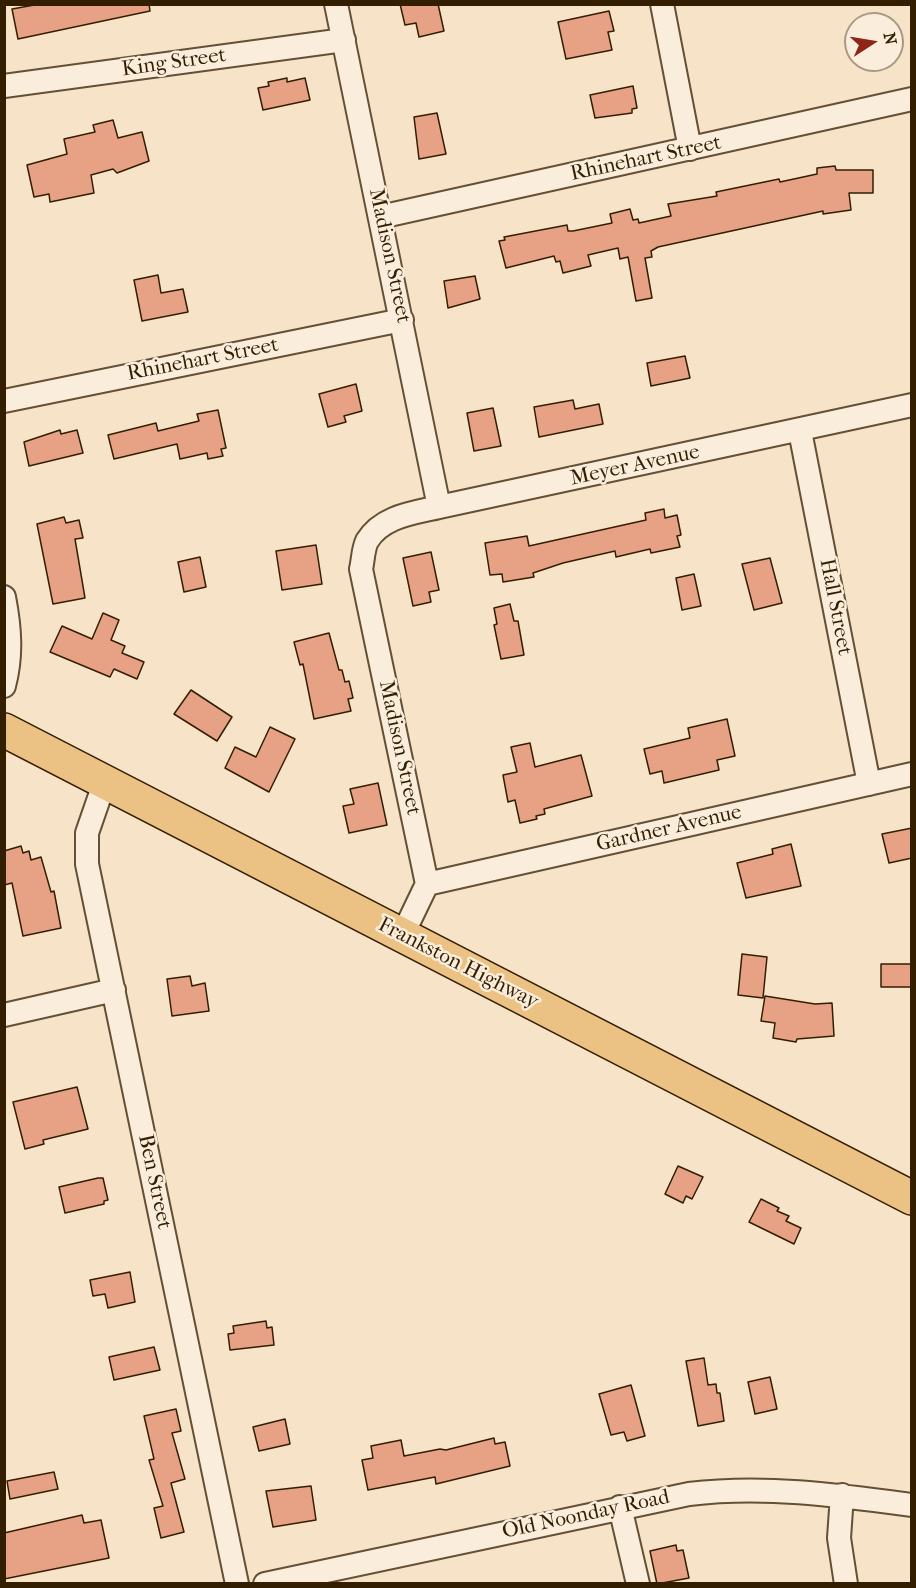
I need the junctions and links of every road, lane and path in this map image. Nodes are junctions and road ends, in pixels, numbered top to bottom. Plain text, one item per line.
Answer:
1 (336, 4) edge
2 (662, 4) edge
3 (344, 40) junction
4 (4, 86) edge
5 (912, 99) edge
6 (690, 149) junction
7 (380, 217) junction
8 (402, 320) junction
9 (4, 401) edge
10 (912, 405) edge
11 (800, 431) junction
12 (439, 507) junction
13 (366, 542) joint
14 (4, 597) edge
15 (4, 687) edge
16 (4, 730) edge
17 (912, 774) edge
18 (105, 781) junction
19 (869, 784) junction
20 (427, 884) junction
21 (402, 936) junction
22 (114, 990) junction
23 (4, 1016) edge
24 (912, 1198) edge
25 (842, 1495) junction
26 (912, 1505) edge
27 (620, 1507) junction
28 (237, 1584) edge
29 (265, 1584) edge
30 (638, 1584) edge
31 (846, 1584) edge

1 - 3 street, Madison Street
2 - 6 street
3 - 4 street, King Street
3 - 7 street, Madison Street
5 - 6 street, Rhinehart Street
6 - 7 street, Rhinehart Street
7 - 8 street, Madison Street
8 - 9 street, Rhinehart Street
8 - 12 street, Madison Street
10 - 11 street, Meyer Avenue
11 - 12 street, Meyer Avenue
11 - 19 street, Hall Street
12 - 13 street, Meyer Avenue
13 - 20 street, Madison Street
14 - 15 street
16 - 18 main road, Frankston Highway
17 - 19 street, Gardner Avenue
18 - 21 main road, Frankston Highway
18 - 22 street, Ben Street
19 - 20 street, Gardner Avenue
20 - 21 street
21 - 24 main road, Frankston Highway
22 - 23 street
22 - 28 street, Ben Street
25 - 26 street, Old Noonday Road
25 - 27 street, Old Noonday Road
25 - 31 street
27 - 29 street, Old Noonday Road
27 - 30 street

